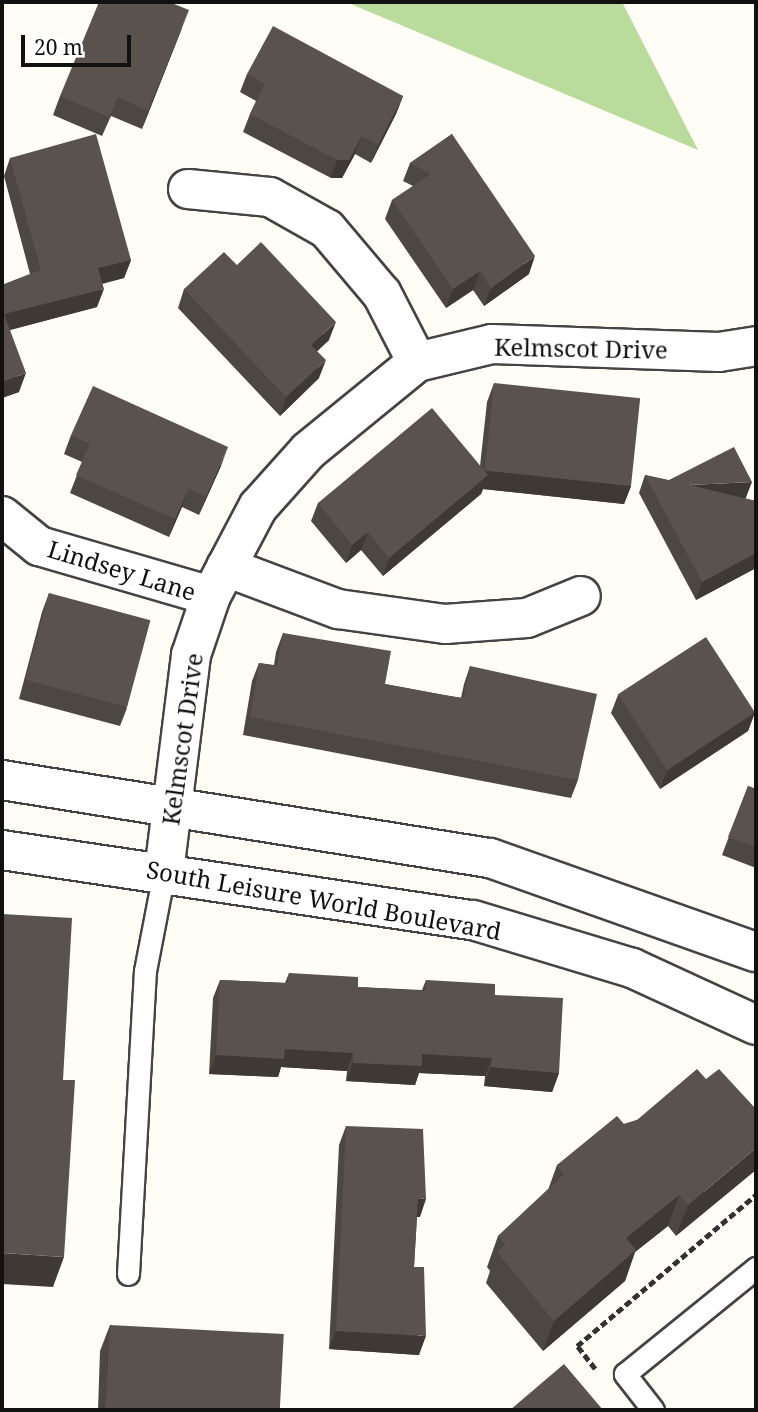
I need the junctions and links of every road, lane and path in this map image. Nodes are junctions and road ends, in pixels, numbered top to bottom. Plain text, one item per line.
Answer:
1 (188, 189) dead end
2 (756, 346) edge
3 (417, 362) junction
4 (2, 516) edge
5 (218, 581) junction
6 (581, 596) dead end
7 (2, 780) edge
8 (171, 805) junction
9 (2, 850) edge
10 (163, 872) junction
11 (756, 952) edge
12 (756, 1025) edge
13 (756, 1195) edge
14 (756, 1268) edge
15 (128, 1274) dead end
16 (603, 1378) dead end
17 (653, 1410) edge

1 - 3 street
2 - 3 street, Kelmscot Drive
3 - 5 street, Kelmscot Drive
4 - 5 street, Lindsey Lane
5 - 6 street, Lindsey Lane
5 - 8 street, Kelmscot Drive
7 - 8 street
8 - 10 street, Kelmscot Drive
8 - 11 street
9 - 10 street, South Leisure World Boulevard
10 - 12 street, South Leisure World Boulevard
10 - 15 lane
13 - 16 path
14 - 17 lane

